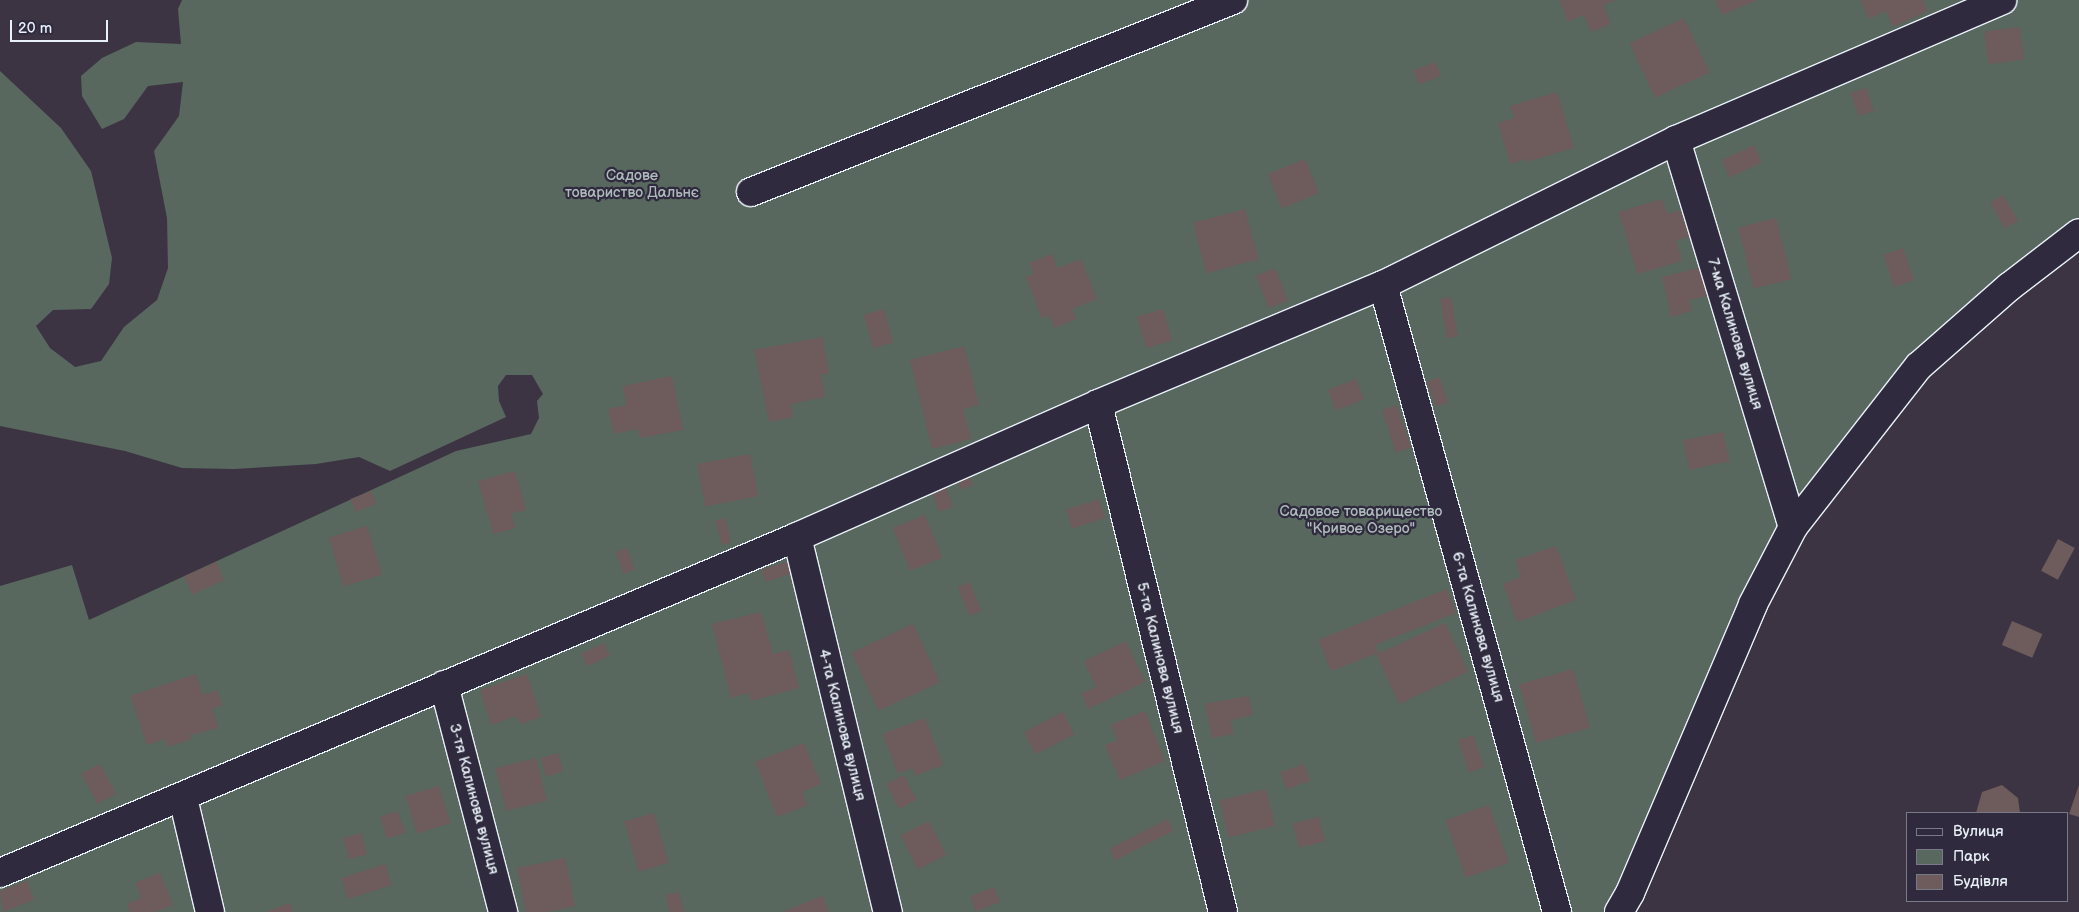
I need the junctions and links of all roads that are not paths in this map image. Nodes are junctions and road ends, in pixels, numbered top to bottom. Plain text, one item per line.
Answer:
1 (1233, 0) edge
2 (2002, 0) edge
3 (1676, 140) junction
4 (750, 192) dead end
5 (2079, 233) edge
6 (1383, 285) junction
7 (1098, 404) junction
8 (1793, 527) junction
9 (797, 537) junction
10 (444, 685) junction
11 (183, 798) junction
12 (0, 874) edge
13 (210, 912) edge
14 (503, 912) edge
15 (888, 912) edge
16 (1223, 912) edge
17 (1557, 912) edge
18 (1619, 912) edge

1 - 4 street
2 - 3 street
3 - 6 street
3 - 8 street, 7-ма Калинова вулиця
5 - 8 street
6 - 7 street
6 - 17 street, 6-та Калинова вулиця
7 - 9 street
7 - 16 street, 5-та Калинова вулиця
8 - 18 street
9 - 10 street
9 - 15 street, 4-та Калинова вулиця
10 - 11 street
10 - 14 street, 3-тя Калинова вулиця
11 - 12 street
11 - 13 street

